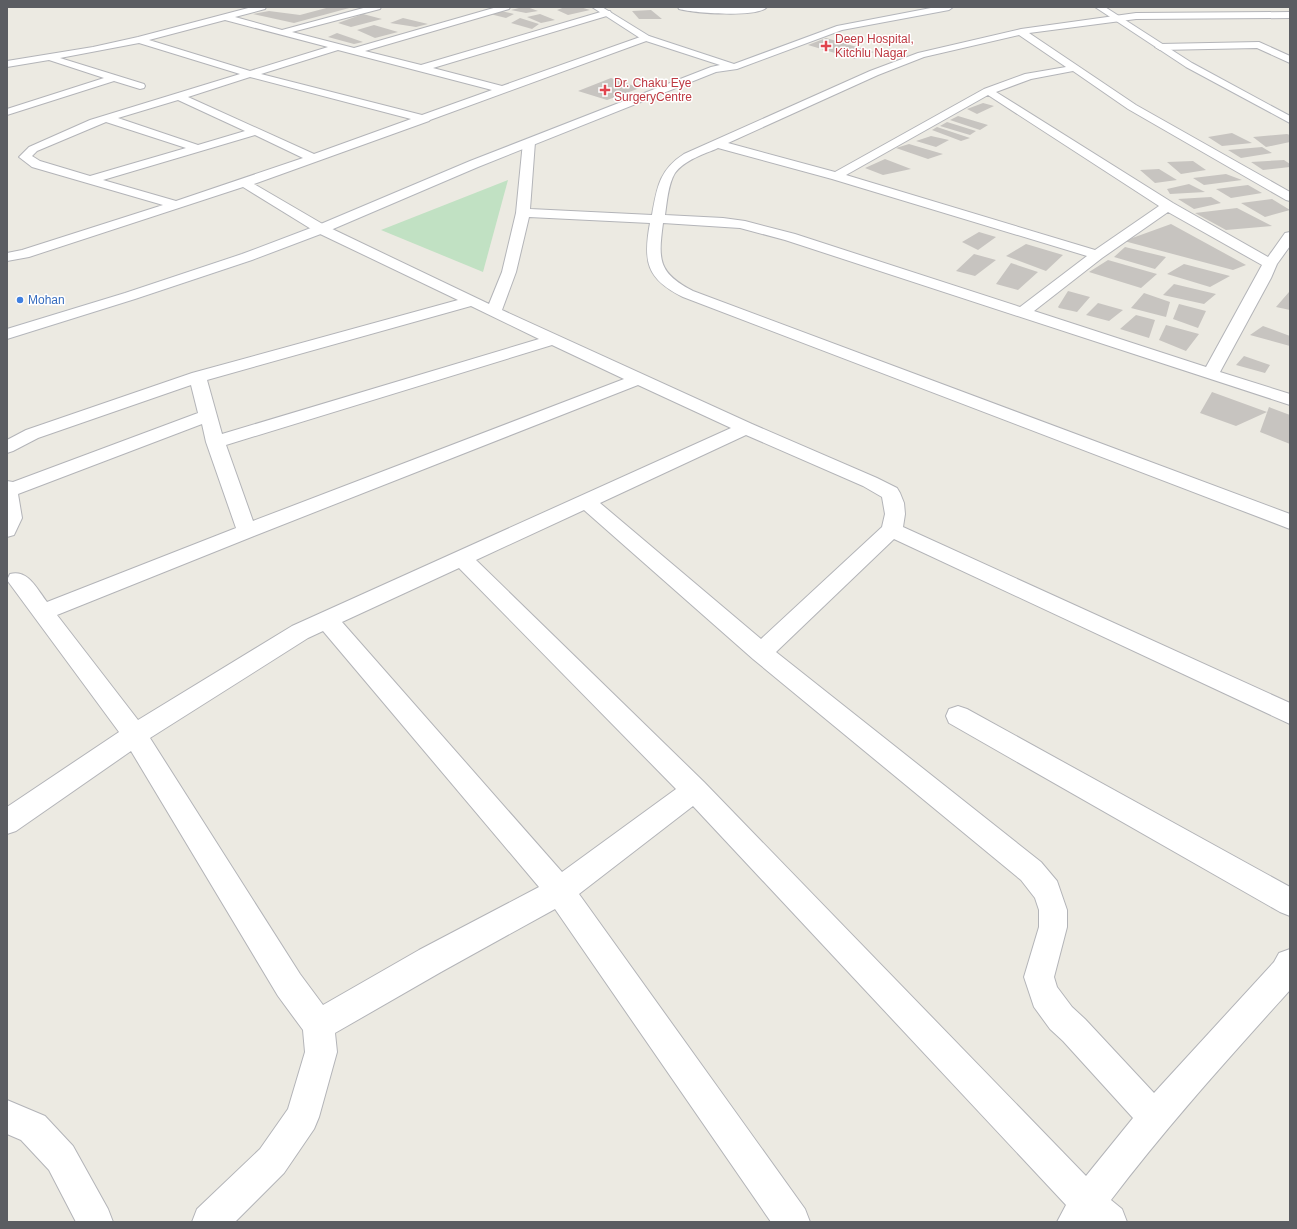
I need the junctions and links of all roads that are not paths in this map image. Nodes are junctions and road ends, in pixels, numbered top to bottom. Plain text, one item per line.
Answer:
1 (262, 7) edge
2 (377, 7) edge
3 (506, 7) edge
4 (596, 7) edge
5 (682, 7) edge
6 (763, 7) edge
7 (914, 7) edge
8 (949, 7) edge
9 (1099, 7) edge
10 (607, 13) junction
11 (1290, 15) edge
12 (226, 17) junction
13 (1114, 18) junction
14 (281, 32) junction
15 (1021, 32) junction
16 (646, 38) junction
17 (138, 40) junction
18 (1282, 45) dead end
19 (1259, 46) junction
20 (1160, 47) junction
21 (338, 48) junction
22 (353, 51) junction
23 (48, 57) junction
24 (1290, 60) edge
25 (7, 64) edge
26 (718, 66) junction
27 (423, 68) junction
28 (1075, 68) junction
29 (253, 75) junction
30 (114, 78) junction
31 (140, 86) dead end
32 (504, 90) junction
33 (988, 91) junction
34 (178, 96) junction
35 (13, 98) dead end
36 (32, 104) junction
37 (7, 112) edge
38 (106, 118) junction
39 (425, 119) junction
40 (1290, 120) edge
41 (254, 132) junction
42 (529, 142) junction
43 (718, 144) junction
44 (196, 148) junction
45 (314, 158) junction
46 (836, 176) junction
47 (92, 179) junction
48 (244, 183) junction
49 (1290, 197) edge
50 (177, 205) junction
51 (1168, 206) junction
52 (523, 213) junction
53 (658, 218) junction
54 (321, 229) junction
55 (1290, 236) edge
56 (1097, 255) junction
57 (7, 257) edge
58 (1270, 264) junction
59 (473, 301) junction
60 (494, 311) junction
61 (1022, 313) junction
62 (7, 334) edge
63 (553, 340) junction
64 (1211, 374) junction
65 (198, 377) junction
66 (639, 379) junction
67 (1290, 400) edge
68 (206, 416) junction
69 (746, 428) junction
70 (215, 442) junction
71 (7, 447) edge
72 (8, 489) edge
73 (586, 501) junction
74 (1290, 522) edge
75 (7, 530) edge
76 (892, 530) junction
77 (247, 531) junction
78 (461, 558) junction
79 (18, 580) dead end
80 (43, 612) junction
81 (327, 620) junction
82 (761, 653) junction
83 (1290, 714) edge
84 (958, 716) dead end
85 (135, 735) junction
86 (695, 790) junction
87 (7, 822) edge
88 (560, 891) junction
89 (1290, 902) edge
90 (1290, 964) edge
91 (318, 1025) junction
92 (7, 1118) edge
93 (1155, 1118) junction
94 (1091, 1216) edge
95 (95, 1222) edge
96 (210, 1222) edge
97 (792, 1222) edge

1 - 12 street
2 - 14 street
3 - 22 street
4 - 10 street
5 - 6 street
7 - 26 street
8 - 26 street
9 - 13 street
10 - 16 street
10 - 27 street
11 - 13 street
12 - 14 street
12 - 17 street
13 - 15 street
13 - 20 street
14 - 21 street
15 - 28 street
15 - 43 street
16 - 26 street
16 - 32 street
17 - 23 street
17 - 29 street
18 - 19 street
19 - 20 street
19 - 24 street
20 - 40 street
21 - 22 street
21 - 29 street
22 - 27 street
23 - 25 street
23 - 30 street
26 - 42 street
27 - 32 street
28 - 33 street
28 - 49 street
29 - 34 street
29 - 39 street
30 - 31 street
30 - 36 street
32 - 39 street
33 - 46 street
33 - 51 street
34 - 38 street
34 - 41 street
35 - 36 street
36 - 37 street
38 - 44 street
38 - 47 street
39 - 45 street
41 - 44 street
41 - 45 street
42 - 52 street
42 - 54 street
43 - 46 street
43 - 53 street
44 - 47 street
45 - 48 street
46 - 56 street
47 - 50 street
48 - 50 street
48 - 54 street
50 - 57 street
51 - 56 street
51 - 58 street
52 - 53 street
52 - 60 street
53 - 61 street
53 - 74 street
54 - 59 street
54 - 62 street
55 - 58 street
56 - 61 street
58 - 64 street
59 - 60 street
59 - 65 street
60 - 63 street
61 - 64 street
63 - 66 street
63 - 70 street
64 - 67 street
65 - 68 street
65 - 71 street
66 - 69 street
66 - 77 street
68 - 70 street
68 - 72 street
69 - 73 street
69 - 76 street
70 - 77 street
72 - 75 street
73 - 78 street
73 - 82 street
76 - 82 street
76 - 83 street
77 - 80 street
78 - 81 street
78 - 86 street
79 - 80 street
80 - 85 street
81 - 85 street
81 - 88 street
82 - 93 street
84 - 89 street
85 - 87 street
85 - 91 street
86 - 88 street
86 - 94 street
88 - 91 street
88 - 97 street
90 - 93 street
91 - 96 street
92 - 95 street
93 - 94 street

